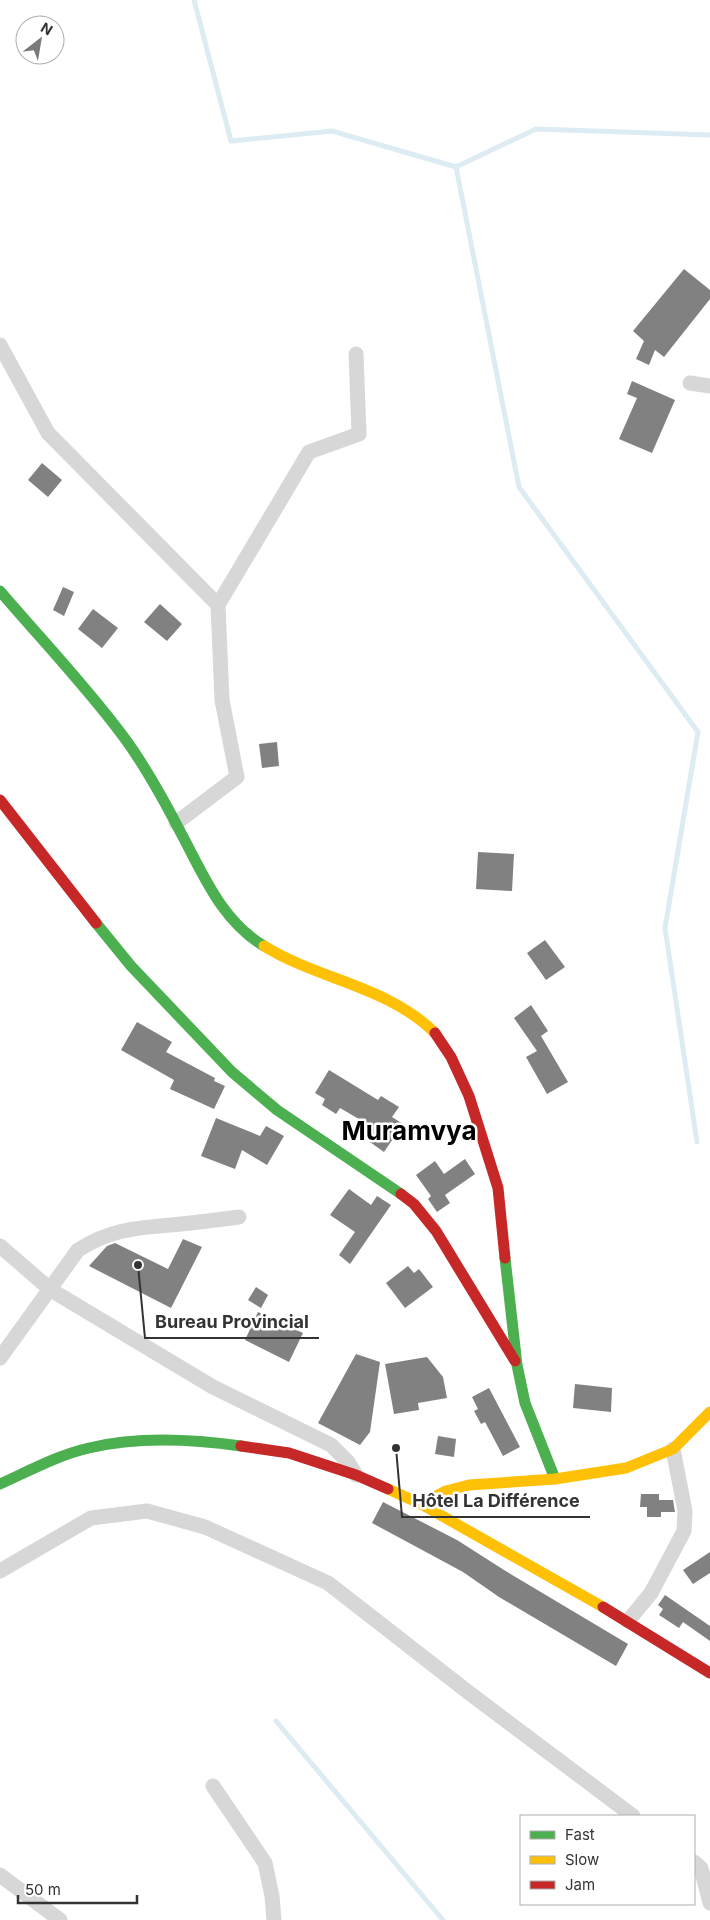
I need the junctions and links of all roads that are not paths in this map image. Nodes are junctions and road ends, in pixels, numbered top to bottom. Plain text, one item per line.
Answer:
1 (0, 345) edge
2 (356, 354) dead end
3 (690, 383) dead end
4 (710, 386) edge
5 (0, 591) edge
6 (218, 605) junction
7 (0, 800) edge
8 (176, 823) junction
9 (239, 1217) dead end
10 (0, 1246) edge
11 (51, 1290) junction
12 (0, 1358) edge
13 (518, 1365) junction
14 (710, 1412) edge
15 (674, 1449) junction
16 (356, 1475) junction
17 (555, 1479) junction
18 (0, 1484) edge
19 (421, 1504) junction
20 (0, 1571) edge
21 (628, 1621) junction
22 (710, 1673) edge
23 (213, 1786) dead end
24 (632, 1815) edge
25 (695, 1863) edge
26 (0, 1876) edge
27 (710, 1903) edge
28 (60, 1920) edge
29 (274, 1920) edge

1 - 6 street
2 - 6 street
3 - 4 street
5 - 8 main road
6 - 8 street
7 - 13 main road
8 - 13 main road
9 - 11 street
10 - 11 street
11 - 12 street
11 - 16 street
13 - 17 main road
14 - 15 main road
15 - 17 main road
15 - 21 street
16 - 18 main road
16 - 19 main road
17 - 19 main road
19 - 21 main road
20 - 24 street
21 - 22 main road
23 - 29 street
25 - 27 street
26 - 28 street

